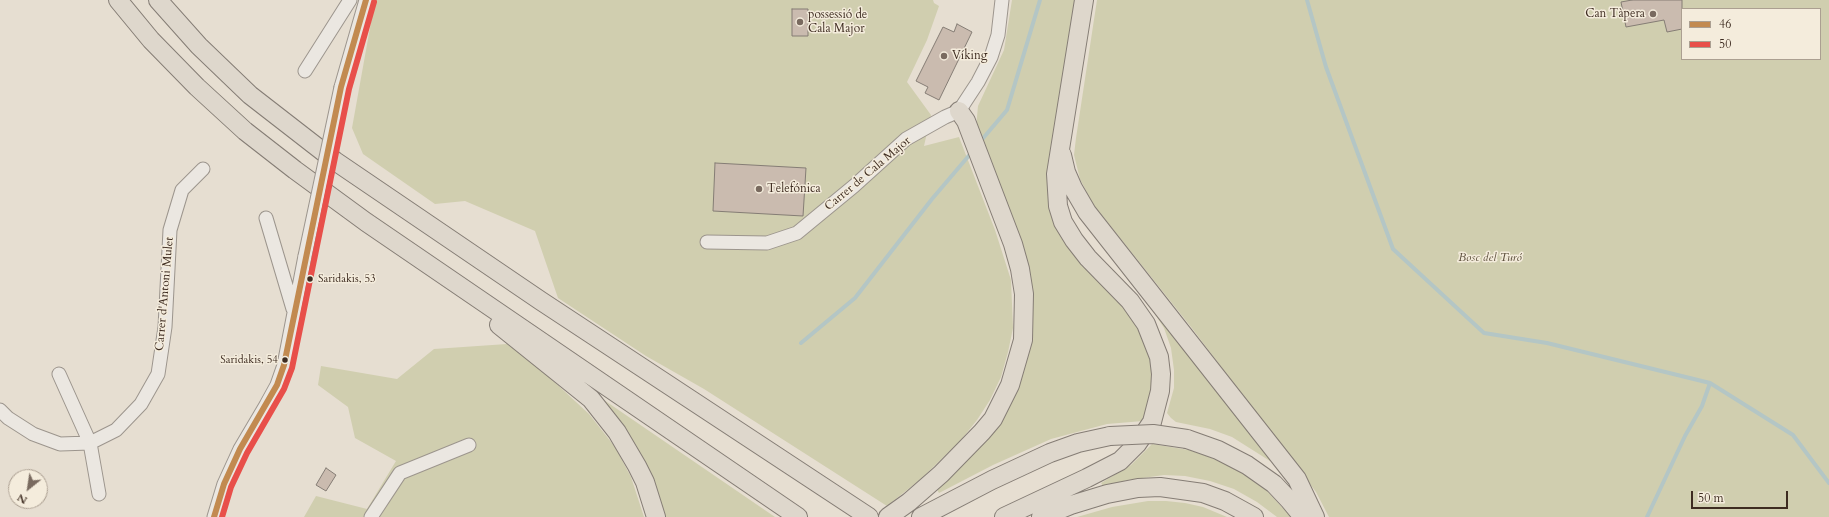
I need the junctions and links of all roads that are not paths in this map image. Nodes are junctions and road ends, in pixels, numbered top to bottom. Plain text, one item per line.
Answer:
1 (118, 0) edge
2 (158, 0) edge
3 (350, 0) edge
4 (366, 0) edge
5 (1002, 0) edge
6 (1084, 0) edge
7 (305, 71) dead end
8 (959, 112) junction
9 (1061, 148) junction
10 (204, 169) dead end
11 (266, 218) dead end
12 (707, 242) dead end
13 (484, 302) junction
14 (294, 311) junction
15 (59, 374) dead end
16 (0, 410) edge
17 (90, 442) junction
18 (469, 445) dead end
19 (99, 494) dead end
20 (796, 516) edge
21 (214, 517) edge
22 (371, 517) edge
23 (656, 517) edge
24 (869, 517) edge
25 (888, 517) edge
26 (921, 517) edge
27 (1004, 517) edge
28 (1041, 517) edge
29 (1254, 517) edge
30 (1303, 517) edge
31 (1315, 517) edge

1 - 13 highway
2 - 24 highway
3 - 7 street
4 - 14 street, bridge
5 - 8 street
6 - 9 highway
8 - 12 street, Carrer de Cala Major
8 - 25 highway
9 - 27 highway
9 - 31 highway
10 - 17 street, Carrer d'Antoni Mulet
11 - 14 street
13 - 20 highway
13 - 23 highway
14 - 21 street
15 - 17 street
16 - 17 street, Carrer d'Antoni Mulet
17 - 19 street
18 - 22 street
26 - 30 highway, bridge
28 - 29 highway

